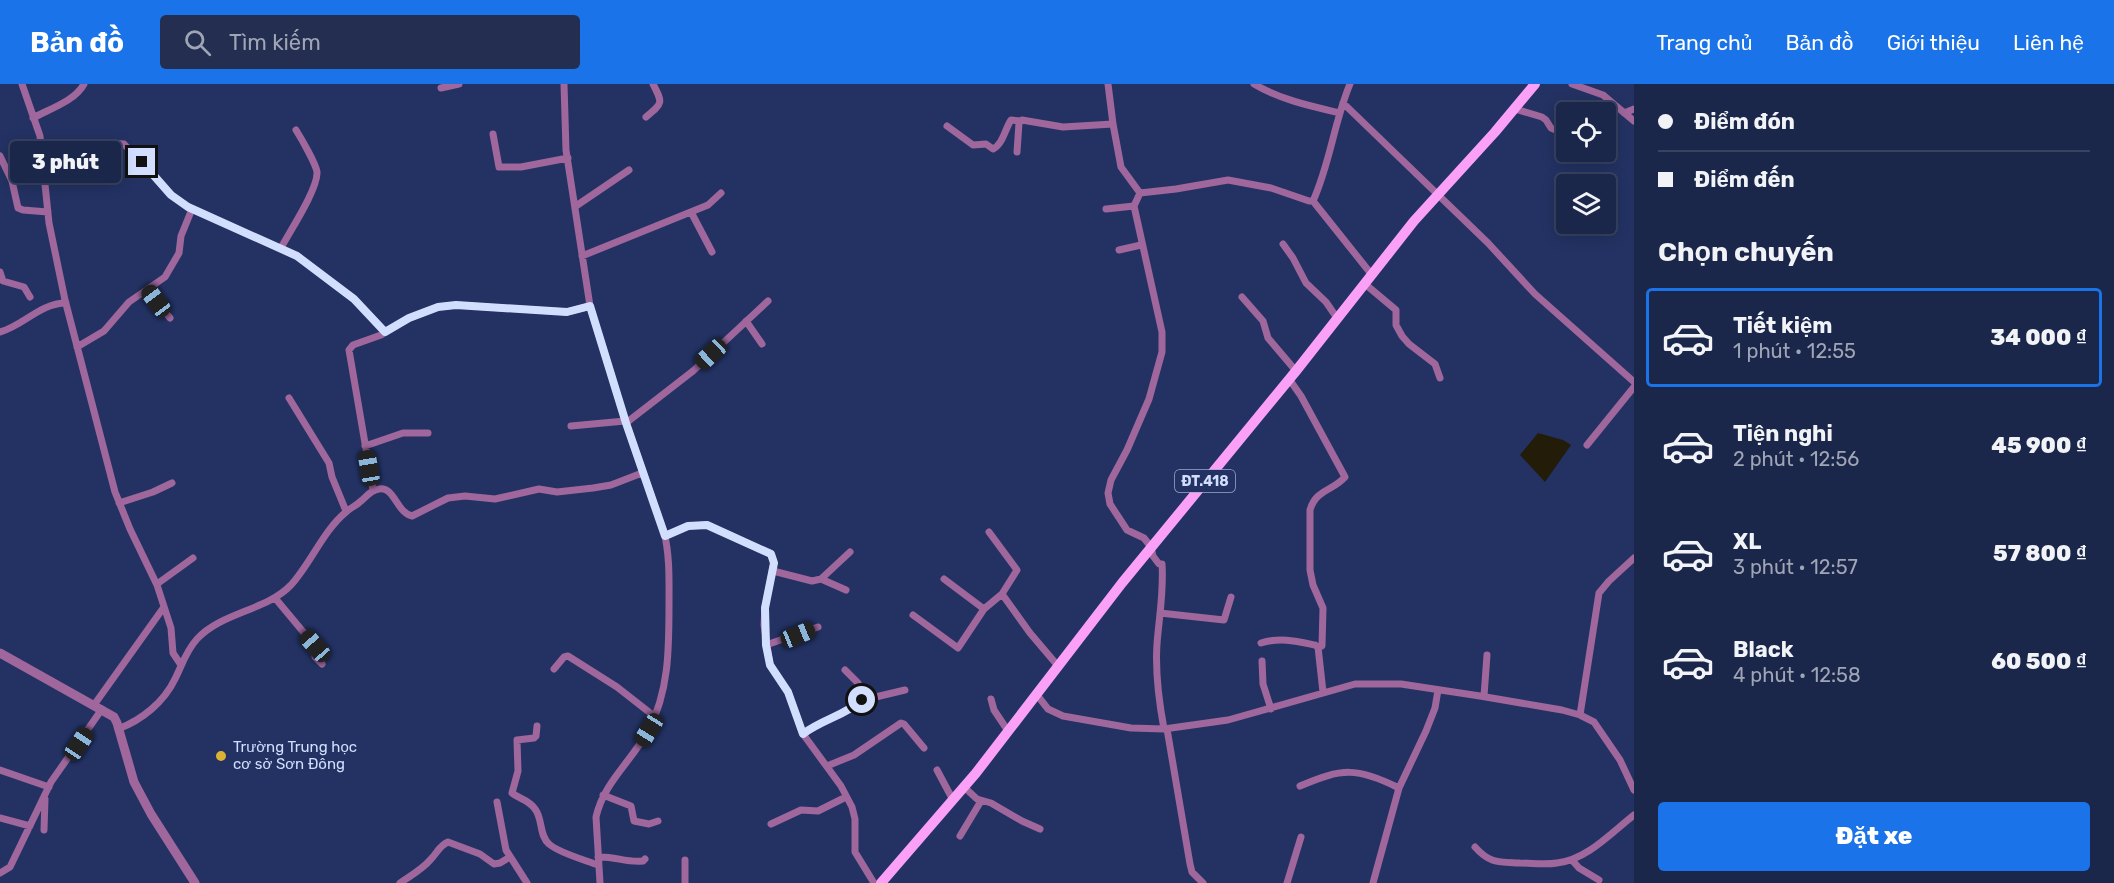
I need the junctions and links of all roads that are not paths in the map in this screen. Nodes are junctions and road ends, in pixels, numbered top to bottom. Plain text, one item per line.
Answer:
1 (22, 84) edge
2 (84, 84) edge
3 (459, 84) edge
4 (564, 84) edge
5 (653, 84) edge
6 (1108, 84) edge
7 (1254, 84) edge
8 (1350, 84) edge
9 (1535, 84) edge
10 (1572, 84) edge
11 (441, 88) dead end
12 (1342, 103) junction
13 (1515, 109) junction
14 (1634, 109) edge
15 (1340, 113) junction
16 (1624, 113) junction
17 (646, 117) dead end
18 (33, 118) junction
19 (1020, 121) junction
20 (1634, 122) edge
21 (1113, 124) junction
22 (947, 126) dead end
23 (296, 130) dead end
24 (1556, 130) edge
25 (493, 134) dead end
26 (1017, 152) dead end
27 (0, 156) edge
28 (43, 158) junction
29 (567, 158) junction
30 (629, 170) dead end
31 (721, 193) dead end
32 (1140, 193) junction
33 (1438, 194) junction
34 (1313, 201) junction
35 (576, 206) junction
36 (1134, 206) junction
37 (192, 209) junction
38 (1106, 209) dead end
39 (48, 212) junction
40 (691, 212) junction
41 (1283, 244) dead end
42 (1141, 245) junction
43 (280, 248) junction
44 (1119, 250) dead end
45 (712, 252) dead end
46 (582, 256) junction
47 (0, 272) edge
48 (1369, 279) junction
49 (147, 290) junction
50 (30, 297) dead end
51 (1242, 297) dead end
52 (768, 302) dead end
53 (66, 303) junction
54 (590, 306) junction
55 (170, 318) dead end
56 (1337, 318) junction
57 (746, 321) junction
58 (0, 332) edge
59 (385, 332) junction
60 (762, 344) dead end
61 (77, 347) junction
62 (1292, 375) junction
63 (1440, 378) dead end
64 (1634, 382) edge
65 (1634, 387) edge
66 (290, 398) dead end
67 (625, 422) junction
68 (571, 426) dead end
69 (428, 433) dead end
70 (1587, 445) dead end
71 (365, 446) junction
72 (642, 473) junction
73 (172, 483) dead end
74 (373, 490) junction
75 (119, 503) junction
76 (346, 511) junction
77 (990, 532) dead end
78 (665, 536) junction
79 (1151, 547) junction
80 (850, 552) dead end
81 (193, 558) dead end
82 (1634, 558) edge
83 (773, 572) junction
84 (821, 579) junction
85 (944, 579) dead end
86 (157, 584) junction
87 (846, 590) dead end
88 (1002, 594) junction
89 (1231, 597) dead end
90 (275, 598) junction
91 (164, 607) junction
92 (984, 609) junction
93 (1160, 613) junction
94 (914, 615) dead end
95 (818, 627) dead end
96 (1261, 643) dead end
97 (766, 645) junction
98 (1318, 647) junction
99 (0, 653) edge
100 (1487, 655) dead end
101 (1262, 661) dead end
102 (322, 664) dead end
103 (181, 665) junction
104 (1058, 666) junction
105 (554, 669) dead end
106 (845, 670) dead end
107 (905, 690) dead end
108 (1438, 690) junction
109 (1323, 692) junction
110 (1037, 695) junction
111 (1484, 696) junction
112 (991, 699) dead end
113 (862, 700) junction
114 (98, 707) junction
115 (1271, 709) junction
116 (1580, 715) junction
117 (654, 716) junction
118 (537, 726) dead end
119 (118, 729) junction
120 (1165, 729) junction
121 (1008, 731) junction
122 (803, 734) junction
123 (924, 748) dead end
124 (827, 766) junction
125 (0, 770) edge
126 (937, 770) dead end
127 (1300, 786) dead end
128 (49, 787) junction
129 (964, 787) junction
130 (1399, 788) junction
131 (1634, 790) edge
132 (603, 795) junction
133 (45, 796) junction
134 (846, 797) junction
135 (953, 800) junction
136 (981, 801) junction
137 (497, 802) dead end
138 (1634, 815) edge
139 (0, 818) edge
140 (658, 821) dead end
141 (771, 824) dead end
142 (30, 826) junction
143 (1040, 829) dead end
144 (44, 830) dead end
145 (960, 836) dead end
146 (1301, 837) dead end
147 (1475, 847) dead end
148 (510, 857) junction
149 (645, 859) dead end
150 (685, 860) dead end
151 (1572, 860) junction
152 (598, 861) junction
153 (0, 872) edge
154 (1599, 880) dead end
155 (402, 882) edge
156 (195, 883) edge
157 (527, 883) edge
158 (600, 883) edge
159 (685, 883) edge
160 (874, 883) edge
161 (881, 883) edge
162 (1203, 883) edge
163 (1287, 883) edge
164 (1373, 883) edge

1 - 18 street
2 - 18 street
3 - 11 street
4 - 29 street
5 - 17 street
6 - 21 street
7 - 15 street
8 - 12 street
9 - 13 main road, ĐT.418
10 - 16 street
12 - 15 street
12 - 33 street
13 - 24 street
13 - 33 main road, ĐT.418
14 - 16 street
15 - 34 street
16 - 20 street
18 - 28 street
19 - 21 street
19 - 22 street
19 - 26 street
21 - 32 street
23 - 43 street
25 - 29 street
27 - 39 street
28 - 37 street
28 - 39 street
29 - 35 street
30 - 35 street
31 - 40 street
32 - 34 street
32 - 36 street
33 - 48 main road, ĐT.418
33 - 64 street
34 - 48 street
35 - 46 street
36 - 38 street
36 - 42 street
37 - 43 street
37 - 49 street
39 - 53 street
40 - 45 street
40 - 46 street
41 - 56 street
42 - 44 street
42 - 79 street
43 - 59 street
46 - 54 street
47 - 50 street
48 - 56 main road, ĐT.418
48 - 63 street
49 - 55 street
49 - 61 street
51 - 62 street
52 - 57 street
53 - 58 street
53 - 61 street
54 - 59 street
54 - 67 street
56 - 62 main road, ĐT.418
57 - 60 street
57 - 67 street
59 - 71 street
61 - 75 street
62 - 79 main road, ĐT.418
62 - 98 street
65 - 70 street
66 - 76 street
67 - 68 street
67 - 72 street
69 - 71 street
71 - 74 street
72 - 74 street
72 - 78 street
73 - 75 street
74 - 76 street
75 - 86 street
76 - 90 street
77 - 88 street
78 - 83 street
78 - 117 street
79 - 93 street
79 - 104 main road, ĐT.418
80 - 84 street
81 - 86 street
82 - 116 street
83 - 84 street
83 - 97 street
84 - 87 street
85 - 92 street
86 - 91 street
88 - 92 street
88 - 104 street
89 - 93 street
90 - 102 street
90 - 103 street
91 - 103 street
91 - 114 street
92 - 94 street
93 - 120 street
95 - 97 street
96 - 98 street
97 - 122 street
98 - 109 street
99 - 114 street
100 - 111 street
101 - 115 street
103 - 119 street
104 - 110 main road, ĐT.418
105 - 117 street
106 - 113 street
107 - 113 street
108 - 109 street
108 - 111 street
108 - 130 street
109 - 115 street
110 - 120 street
110 - 121 main road, ĐT.418
111 - 116 street
112 - 121 street
113 - 122 street
114 - 119 street
114 - 128 street
115 - 120 street
116 - 131 street
117 - 132 street
118 - 152 street
119 - 156 street
120 - 162 street
121 - 129 main road, ĐT.418
122 - 124 street
123 - 124 street
124 - 134 street
125 - 128 street
126 - 135 street
127 - 130 street
128 - 133 street
129 - 135 main road, ĐT.418
129 - 136 street
130 - 164 street
132 - 140 street
132 - 152 street
133 - 142 street
133 - 144 street
134 - 141 street
134 - 160 street
135 - 161 main road, ĐT.418
136 - 143 street
136 - 145 street
137 - 148 street
138 - 151 street
139 - 142 street
142 - 153 street
146 - 163 street
147 - 151 street
148 - 155 street
148 - 157 street
149 - 152 street
150 - 159 street
151 - 154 street
152 - 158 street

